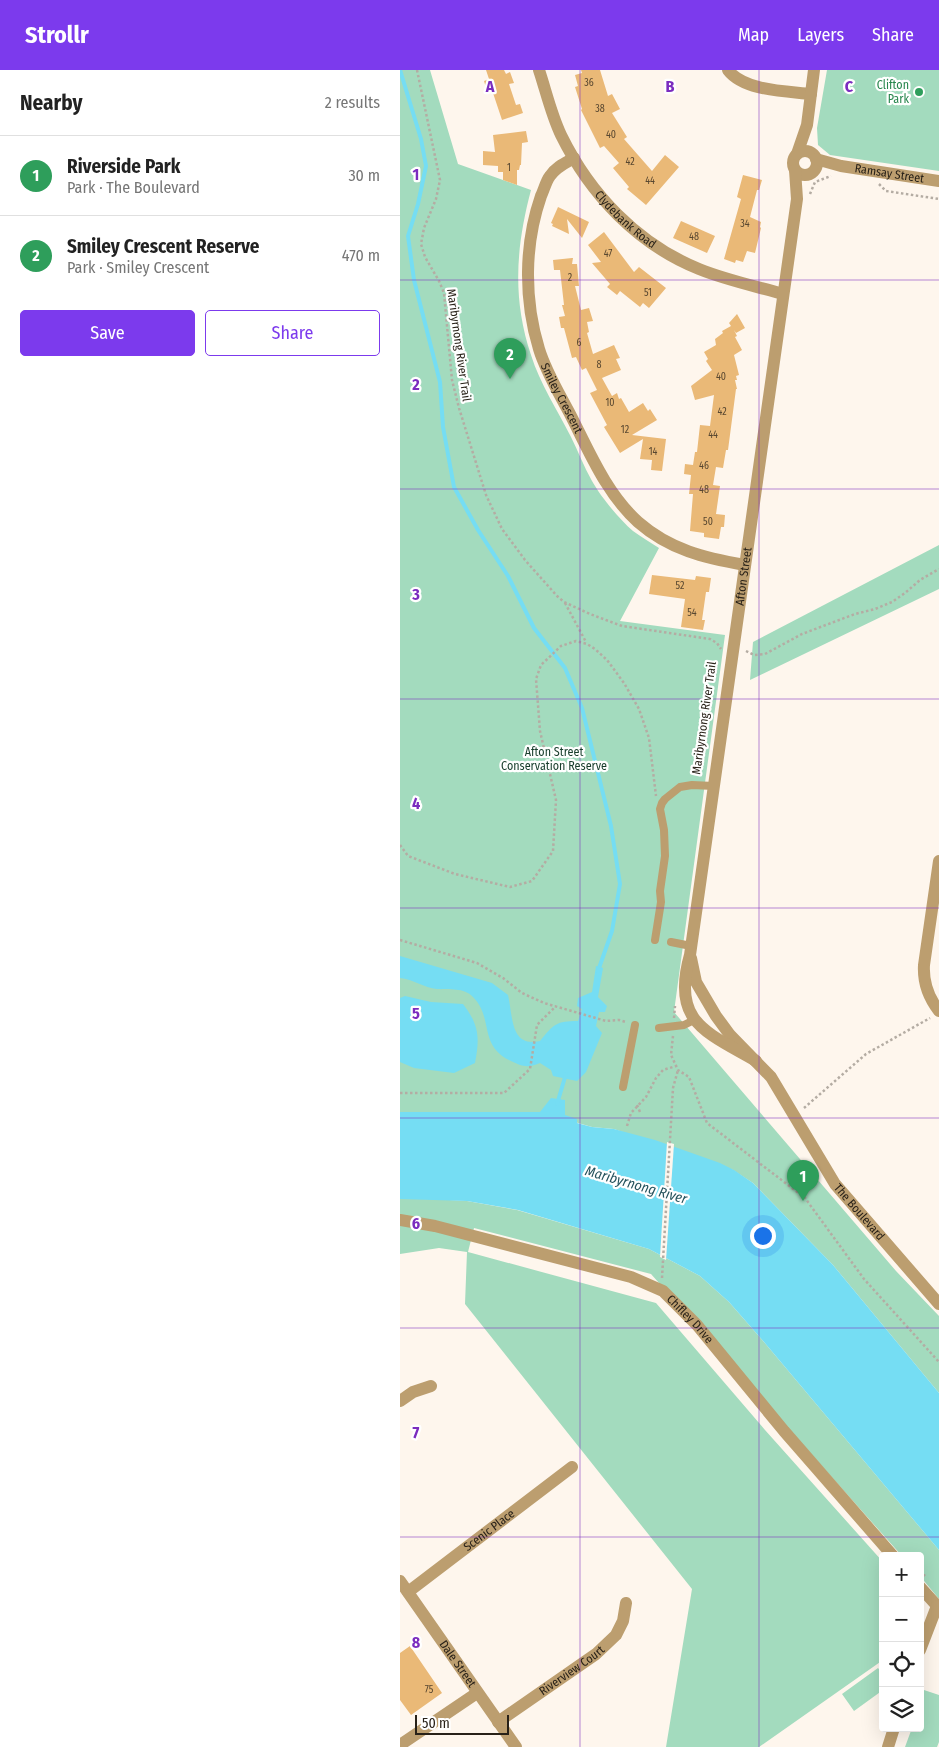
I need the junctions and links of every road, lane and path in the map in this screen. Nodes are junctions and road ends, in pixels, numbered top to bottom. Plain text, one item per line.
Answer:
1 (417, 70) edge
2 (539, 70) edge
3 (728, 70) edge
4 (814, 70) edge
5 (811, 94) junction
6 (807, 126) junction
7 (797, 154) junction
8 (574, 158) junction
9 (812, 164) junction
10 (795, 170) junction
11 (837, 171) junction
12 (876, 181) dead end
13 (939, 181) edge
14 (802, 198) junction
15 (939, 199) edge
16 (783, 294) junction
17 (745, 565) junction
18 (939, 569) edge
19 (564, 602) junction
20 (587, 644) junction
21 (734, 644) junction
22 (719, 646) junction
23 (721, 654) dead end
24 (714, 786) junction
25 (660, 809) junction
26 (400, 845) edge
27 (939, 861) edge
28 (400, 940) edge
29 (655, 940) dead end
30 (671, 942) dead end
31 (691, 950) junction
32 (675, 1002) dead end
33 (556, 1006) junction
34 (936, 1011) edge
35 (694, 1020) junction
36 (635, 1024) joint
37 (674, 1027) junction
38 (659, 1028) dead end
39 (756, 1061) junction
40 (676, 1066) junction
41 (678, 1070) junction
42 (623, 1087) dead end
43 (400, 1094) edge
44 (637, 1105) junction
45 (801, 1111) dead end
46 (640, 1112) dead end
47 (627, 1126) dead end
48 (400, 1220) edge
49 (661, 1280) dead end
50 (939, 1304) edge
51 (939, 1362) edge
52 (431, 1386) dead end
53 (400, 1401) edge
54 (572, 1467) dead end
55 (890, 1552) edge
56 (400, 1581) edge
57 (924, 1591) edge
58 (408, 1592) junction
59 (626, 1603) dead end
60 (938, 1607) edge
61 (923, 1642) edge
62 (477, 1693) junction
63 (498, 1722) junction
64 (893, 1732) edge
65 (400, 1745) edge
66 (516, 1747) edge
67 (888, 1747) edge

1 - 19 path, Maribyrnong River Trail
2 - 8 street, Clydebank Road
3 - 5 street
4 - 5 street
5 - 6 street
6 - 7 street
6 - 9 street
7 - 9 street
7 - 10 street, Afton Street
8 - 16 street, Clydebank Road
8 - 17 street, Smiley Crescent
9 - 10 street, Ramsay Street
9 - 11 street, Ramsay Street
9 - 14 street, Afton Street
10 - 14 street, Afton Street
11 - 13 street, Ramsay Street
11 - 14 path
12 - 15 path
14 - 16 street, Afton Street
16 - 17 street, Afton Street
17 - 21 street, Afton Street
18 - 21 path
19 - 20 path
19 - 22 path, Maribyrnong River Trail
20 - 25 path
20 - 26 path
21 - 22 path
21 - 24 street, Afton Street
22 - 23 path, Maribyrnong River Trail
24 - 25 lane
24 - 31 street, Afton Street
25 - 29 lane
27 - 34 street
28 - 33 path
30 - 31 lane
31 - 35 street, The Boulevard
31 - 39 street, The Boulevard
32 - 37 path
33 - 36 path
33 - 43 path
34 - 45 path
35 - 37 lane
35 - 39 street, The Boulevard
36 - 42 lane
37 - 38 lane
37 - 40 path
39 - 50 street, The Boulevard
40 - 41 path
40 - 44 path
41 - 49 path
41 - 51 path
44 - 46 path
44 - 47 path
48 - 55 street, Chifley Drive
52 - 53 street
54 - 58 street, Scenic Place
56 - 58 street, Dale Street
57 - 60 street
58 - 62 street, Dale Street
59 - 63 street, Riverview Court
60 - 61 street
62 - 63 street, Dale Street
62 - 65 street
63 - 66 street, Dale Street
64 - 67 street

